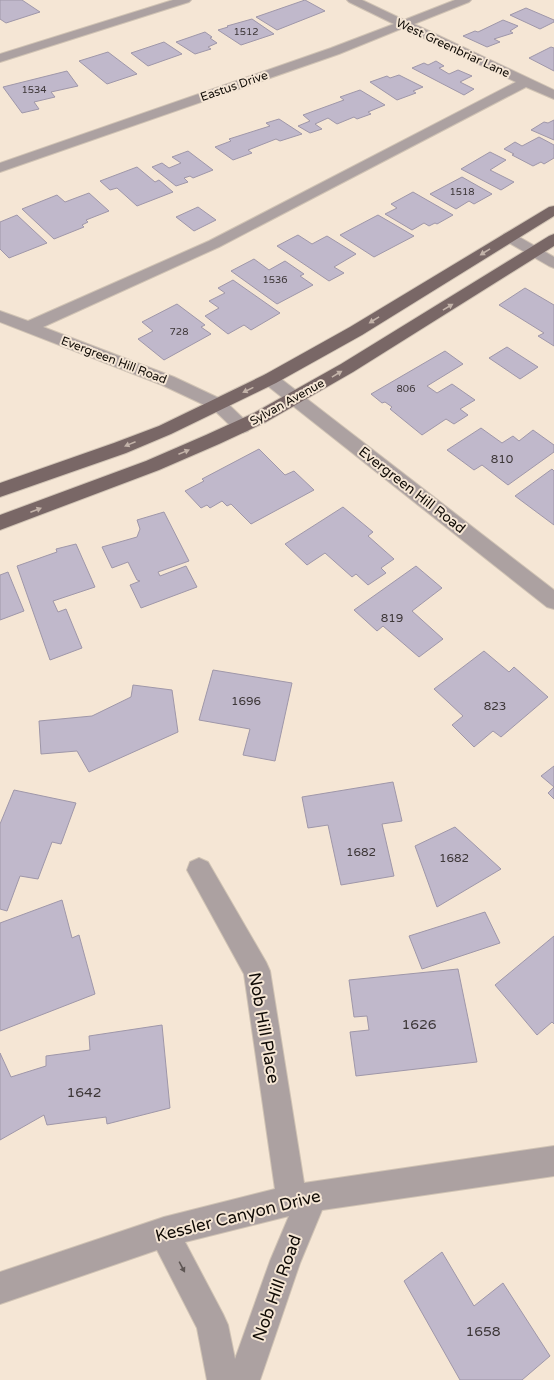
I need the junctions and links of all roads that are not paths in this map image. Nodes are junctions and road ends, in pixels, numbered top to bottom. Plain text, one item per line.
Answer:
1 (185, 0) edge
2 (353, 0) edge
3 (465, 0) edge
4 (404, 25) junction
5 (0, 58) edge
6 (526, 82) junction
7 (554, 95) edge
8 (0, 168) edge
9 (554, 210) edge
10 (509, 237) junction
11 (554, 239) edge
12 (534, 252) junction
13 (554, 263) edge
14 (0, 316) edge
15 (28, 327) junction
16 (270, 379) junction
17 (296, 399) junction
18 (219, 405) junction
19 (242, 427) junction
20 (0, 490) edge
21 (0, 523) edge
22 (554, 601) edge
23 (199, 870) dead end
24 (554, 1161) edge
25 (303, 1198) junction
26 (164, 1232) junction
27 (0, 1288) edge
28 (223, 1380) edge
29 (244, 1380) edge

1 - 5 street
2 - 4 street, West Greenbriar Lane
3 - 4 street, Eastus Drive
4 - 6 street, West Greenbriar Lane
4 - 8 street, Eastus Drive
6 - 7 street, West Greenbriar Lane
6 - 15 street
9 - 10 main road, Sylvan Avenue
10 - 12 street
10 -> 16 main road, Sylvan Avenue
11 - 12 main road, Sylvan Avenue
12 - 13 street
17 -> 12 main road, Sylvan Avenue
14 - 15 street, Evergreen Hill Road
15 - 18 street, Evergreen Hill Road
16 - 17 street, Evergreen Hill Road
16 -> 18 main road, Sylvan Avenue
17 - 19 main road, Sylvan Avenue
17 - 22 street, Evergreen Hill Road
18 - 19 street, Evergreen Hill Road
18 -> 20 main road, Sylvan Avenue
21 -> 19 main road, Sylvan Avenue
23 - 25 street, Nob Hill Place
24 - 25 street, Kessler Canyon Drive
25 - 26 street, Kessler Canyon Drive
25 - 29 street, Nob Hill Road
26 - 27 street, Kessler Canyon Drive
26 -> 28 street

